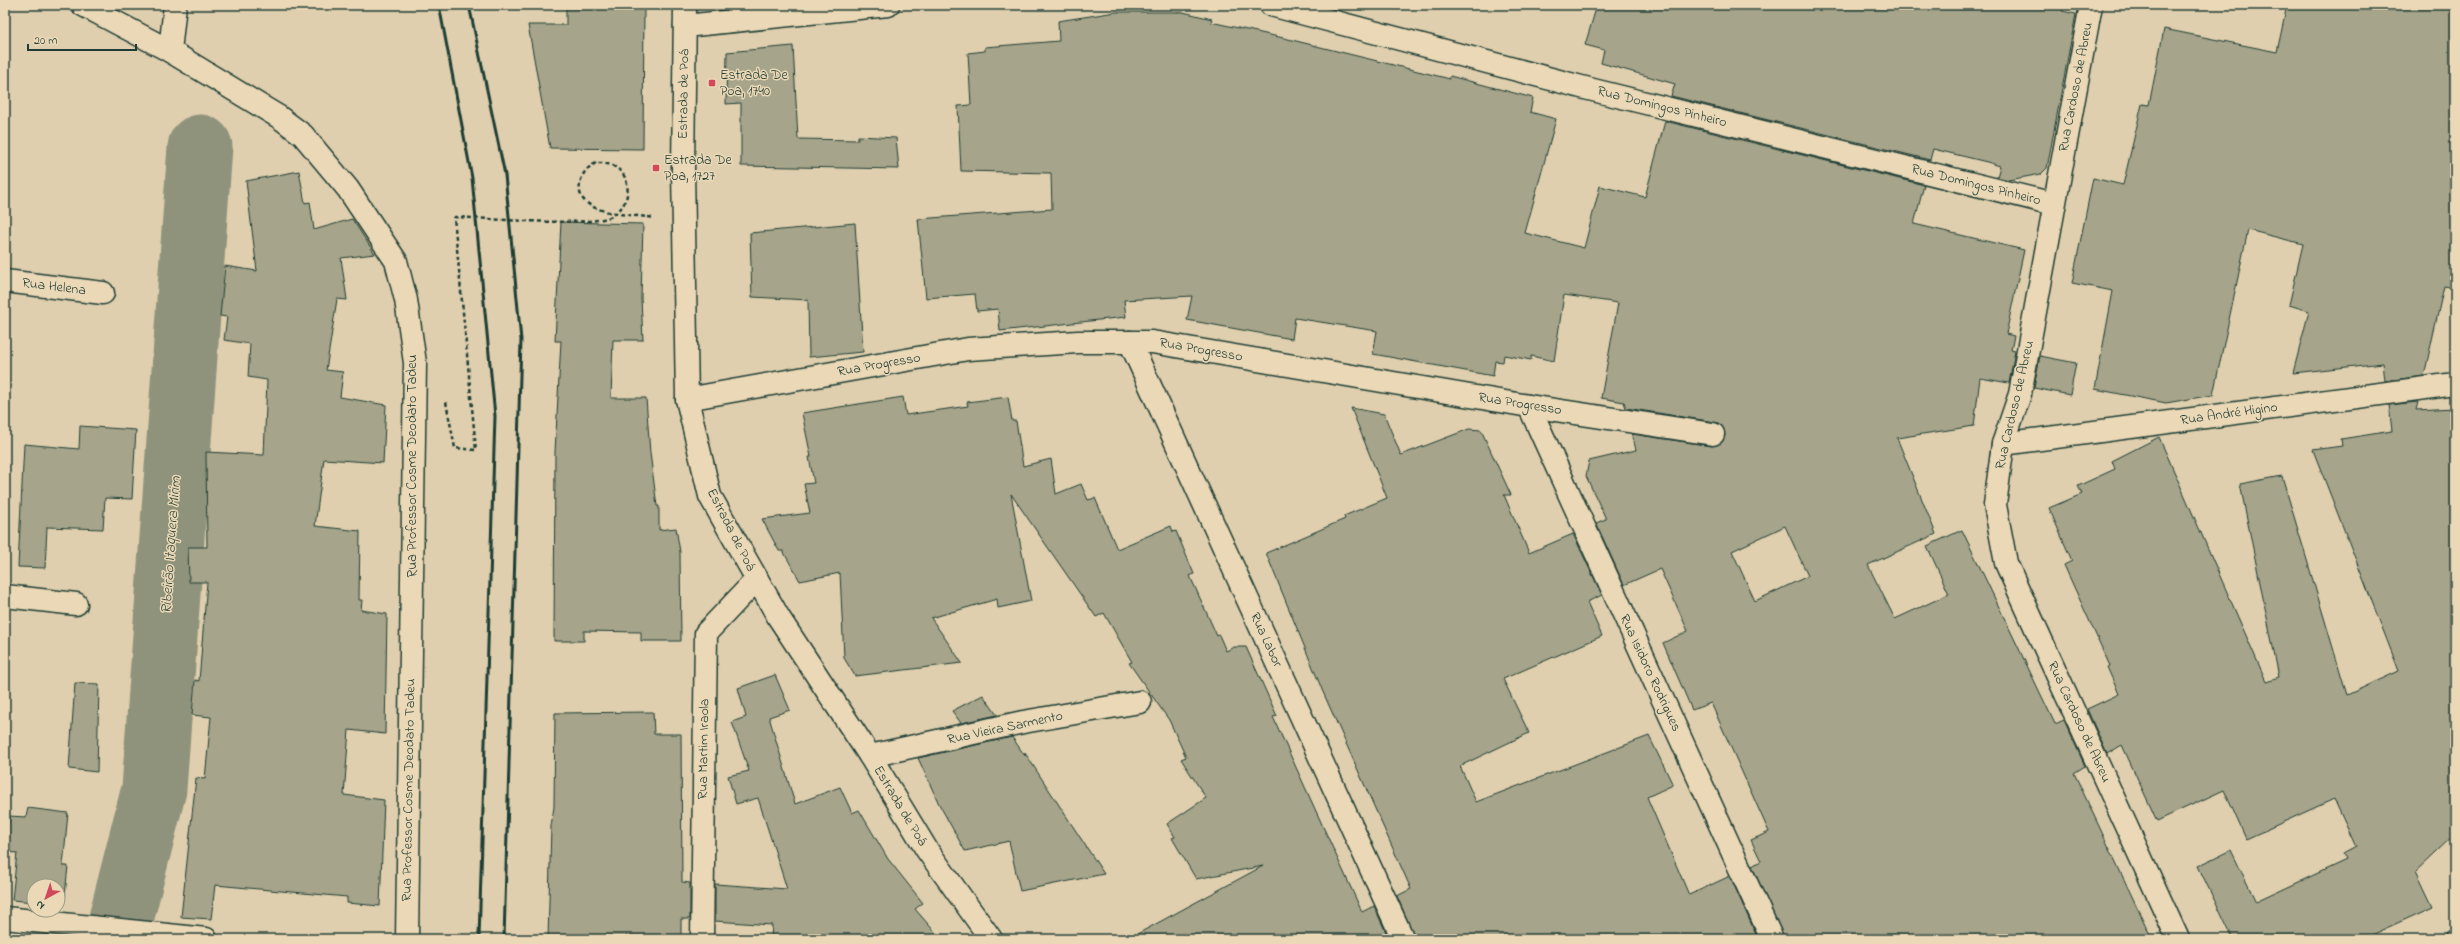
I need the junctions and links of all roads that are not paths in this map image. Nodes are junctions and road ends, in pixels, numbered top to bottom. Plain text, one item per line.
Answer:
1 (83, 5) edge
2 (175, 5) edge
3 (888, 5) edge
4 (1271, 5) edge
5 (2091, 5) edge
6 (685, 15) edge
7 (170, 51) junction
8 (2054, 204) junction
9 (5, 281) edge
10 (102, 293) dead end
11 (1130, 342) junction
12 (2455, 384) edge
13 (687, 398) junction
14 (1529, 406) junction
15 (1713, 434) dead end
16 (2003, 444) junction
17 (757, 579) junction
18 (5, 596) edge
19 (76, 604) dead end
20 (1140, 702) dead end
21 (870, 756) junction
22 (5, 918) edge
23 (206, 939) edge
24 (407, 939) edge
25 (702, 939) edge
26 (991, 939) edge
27 (1403, 939) edge
28 (1772, 939) edge
29 (2178, 939) edge

1 - 7 street, Rua Professor Cosme Deodato Tadeu
2 - 7 street
3 - 6 street
4 - 8 street, Rua Domingos Pinheiro
5 - 8 street, Rua Cardoso de Abreu
6 - 13 street, Estrada de Poá
7 - 24 street, Rua Professor Cosme Deodato Tadeu
8 - 16 street, Rua Cardoso de Abreu
9 - 10 street, Rua Helena
11 - 13 street, Rua Progresso
11 - 14 street, Rua Progresso
11 - 27 street, Rua Labor
12 - 16 street, Rua André Higino
13 - 17 street, Estrada de Poá
14 - 15 street, Rua Progresso
14 - 28 street, Rua Isidoro Rodrigues
16 - 29 street, Rua Cardoso de Abreu
17 - 21 street, Estrada de Poá
17 - 25 street, Rua Martim Iraola
18 - 19 street
20 - 21 street, Rua Vieira Sarmento
21 - 26 street, Estrada de Poá
22 - 23 street

